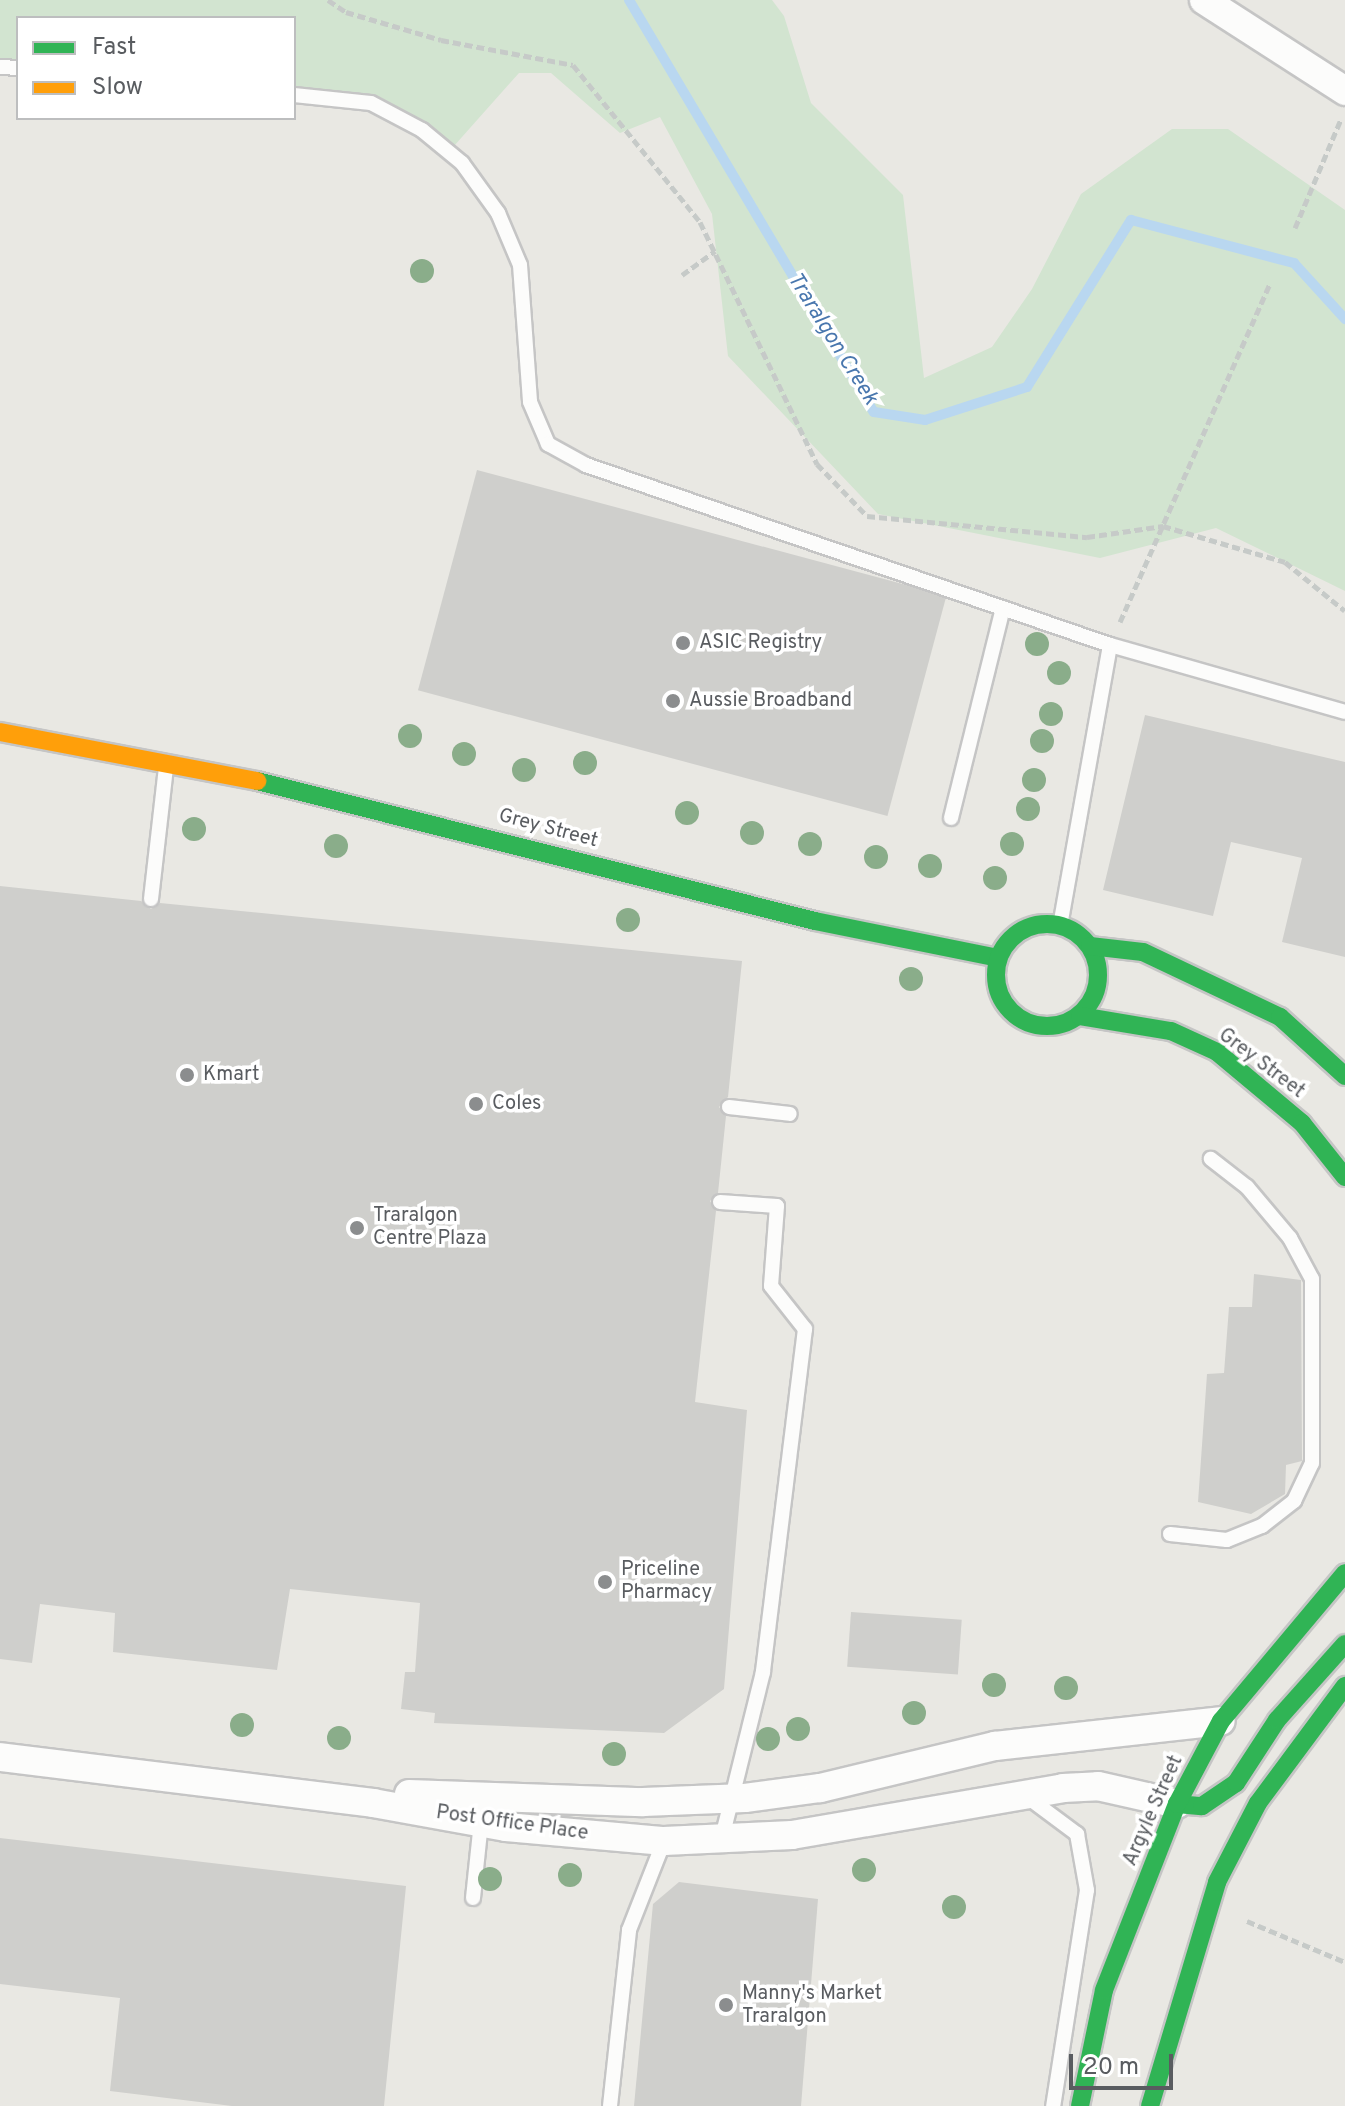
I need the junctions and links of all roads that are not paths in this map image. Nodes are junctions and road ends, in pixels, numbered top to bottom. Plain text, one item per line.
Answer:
1 (1204, 0) edge
2 (1345, 91) edge
3 (296, 95) edge
4 (1003, 608) junction
5 (1110, 645) junction
6 (1345, 712) edge
7 (0, 732) edge
8 (84, 753) junction
9 (0, 754) edge
10 (166, 763) junction
11 (951, 818) dead end
12 (151, 899) dead end
13 (1060, 926) junction
14 (1090, 946) junction
15 (998, 958) junction
16 (1080, 1016) junction
17 (1341, 1081) edge
18 (729, 1107) dead end
19 (790, 1114) dead end
20 (1308, 1117) junction
21 (1211, 1159) dead end
22 (1345, 1177) edge
23 (720, 1202) dead end
24 (1345, 1204) edge
25 (1170, 1534) dead end
26 (1345, 1573) edge
27 (1345, 1644) edge
28 (1345, 1686) edge
29 (1221, 1721) junction
30 (0, 1757) edge
31 (1024, 1795) junction
32 (731, 1798) junction
33 (373, 1803) junction
34 (1177, 1804) junction
35 (481, 1822) junction
36 (722, 1838) junction
37 (664, 1841) junction
38 (473, 1898) dead end
39 (610, 2106) edge
40 (1053, 2106) edge
41 (1080, 2106) edge
42 (1150, 2106) edge

1 - 2 street
3 - 4 lane
4 - 5 lane
4 - 11 lane
5 - 6 lane
5 - 13 lane
7 - 8 main road, Grey Street
8 - 9 main road, Grey Street
8 - 10 main road, Grey Street
10 - 12 lane
10 - 15 main road, Grey Street
13 - 14 main road
13 - 15 main road
14 - 16 main road
14 - 17 main road, Grey Street
15 - 16 main road
16 - 20 main road, Grey Street
18 - 19 lane
20 - 22 main road, Grey Street
20 - 24 main road
21 - 25 lane
23 - 32 lane
26 - 29 main road, Argyle Street
27 - 34 main road
28 - 42 main road
29 - 32 street
29 - 34 main road, Argyle Street
30 - 33 street, Post Office Place
31 - 34 street, Post Office Place
31 - 36 street, Post Office Place
31 - 40 lane
32 - 33 street
32 - 36 lane
33 - 35 street, Post Office Place
34 - 41 main road, Argyle Street
35 - 37 street, Post Office Place
35 - 38 lane
36 - 37 street, Post Office Place
37 - 39 lane

